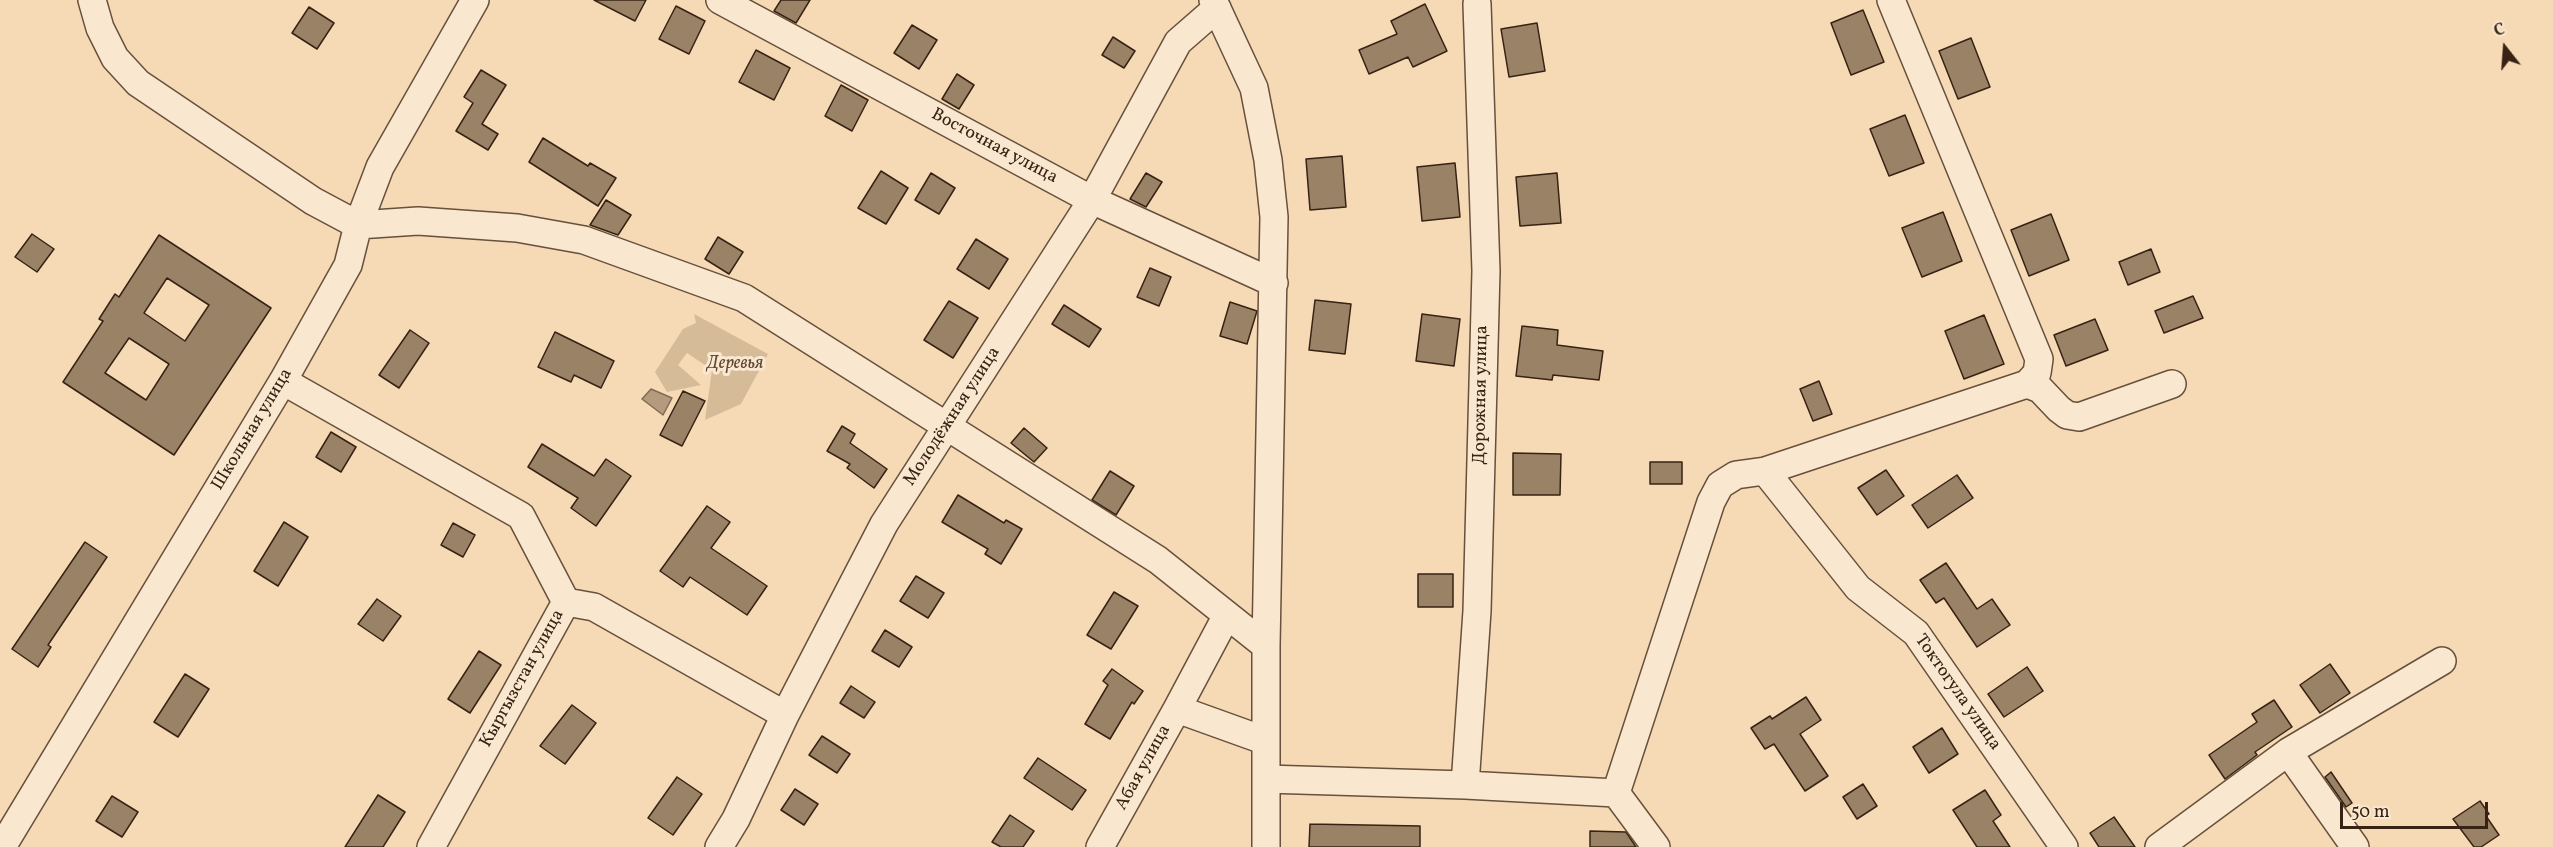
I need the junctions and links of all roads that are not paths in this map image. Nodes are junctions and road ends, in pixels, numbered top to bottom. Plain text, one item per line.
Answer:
1 (92, 0) edge
2 (475, 0) edge
3 (720, 0) edge
4 (1891, 0) edge
5 (1215, 4) edge
6 (1477, 4) dead end
7 (1092, 200) junction
8 (358, 225) junction
9 (1274, 283) junction
10 (283, 381) junction
11 (2027, 384) junction
12 (2172, 384) dead end
13 (946, 428) junction
14 (1766, 471) junction
15 (566, 602) junction
16 (1227, 615) junction
17 (1266, 646) junction
18 (2442, 661) dead end
19 (1177, 709) junction
20 (785, 715) junction
21 (1266, 741) junction
22 (2288, 752) junction
23 (1266, 779) junction
24 (1465, 785) junction
25 (1616, 793) junction
26 (2, 847) edge
27 (431, 847) edge
28 (719, 847) edge
29 (1101, 847) edge
30 (1266, 847) edge
31 (1656, 847) edge
32 (2064, 847) edge
33 (2159, 847) edge
34 (2355, 847) edge

1 - 8 street
2 - 8 street, Школьная улица
3 - 7 street, Восточная улица
4 - 11 street
5 - 7 street, Молодёжная улица
5 - 9 street
6 - 24 street, Дорожная улица
7 - 9 street, Восточная улица
7 - 13 street, Молодёжная улица
8 - 10 street, Школьная улица
8 - 13 street
9 - 17 street
10 - 15 street
10 - 26 street, Школьная улица
11 - 12 street
11 - 14 street
13 - 16 street
13 - 20 street, Молодёжная улица
14 - 25 street
14 - 32 street, Токтогула улица
15 - 20 street, Кыргызстан улица
15 - 27 street, Кыргызстан улица
16 - 17 street
16 - 19 street
17 - 21 street
18 - 22 street
19 - 21 street, Абая улица
19 - 29 street, Абая улица
20 - 28 street, Молодёжная улица
21 - 23 street
22 - 33 street
22 - 34 street
23 - 24 street
23 - 30 street
24 - 25 street
25 - 31 street

